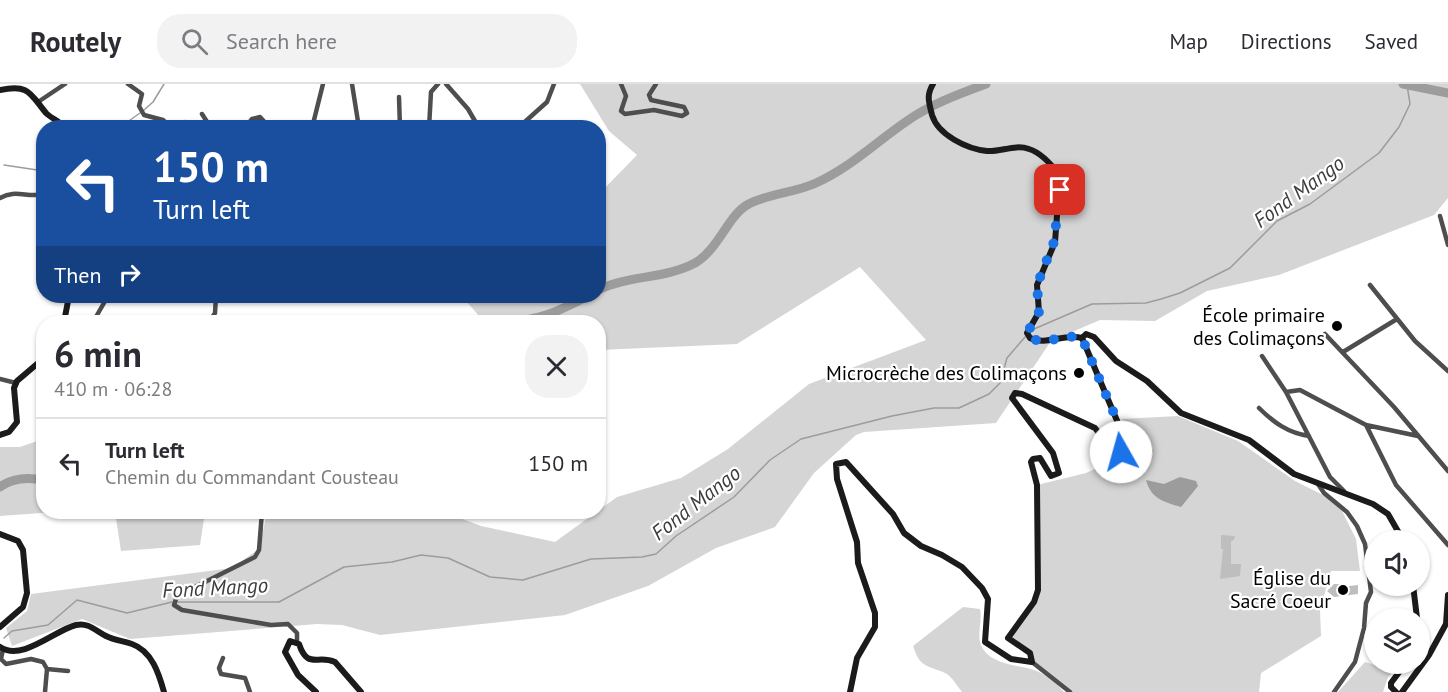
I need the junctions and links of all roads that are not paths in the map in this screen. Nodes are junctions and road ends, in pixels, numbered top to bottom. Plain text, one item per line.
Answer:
1 (65, 84) edge
2 (128, 84) edge
3 (323, 84) edge
4 (351, 84) edge
5 (438, 84) edge
6 (446, 84) edge
7 (554, 84) edge
8 (621, 84) edge
9 (656, 84) edge
10 (933, 84) edge
11 (0, 90) edge
12 (399, 97) dead end
13 (38, 102) junction
14 (202, 114) dead end
15 (54, 120) edge
16 (164, 120) edge
17 (206, 120) edge
18 (314, 120) edge
19 (358, 120) edge
20 (400, 120) edge
21 (429, 120) edge
22 (474, 120) edge
23 (527, 120) edge
24 (36, 196) edge
25 (0, 198) edge
26 (1440, 216) dead end
27 (1448, 245) edge
28 (1370, 285) dead end
29 (1397, 319) junction
30 (1325, 334) dead end
31 (1082, 338) junction
32 (1343, 352) junction
33 (1262, 356) dead end
34 (36, 368) edge
35 (1448, 371) edge
36 (0, 379) edge
37 (16, 383) junction
38 (1286, 392) junction
39 (1259, 408) dead end
40 (1366, 424) junction
41 (0, 435) edge
42 (1309, 436) junction
43 (1418, 436) junction
44 (1448, 471) edge
45 (1318, 484) junction
46 (1346, 493) junction
47 (261, 519) edge
48 (1397, 530) edge
49 (0, 534) edge
50 (1448, 544) edge
51 (1448, 595) edge
52 (0, 627) edge
53 (297, 642) junction
54 (1, 648) edge
55 (223, 658) dead end
56 (1032, 662) junction
57 (47, 669) junction
58 (68, 671) dead end
59 (1398, 674) edge
60 (45, 692) edge
61 (164, 692) edge
62 (250, 692) edge
63 (316, 692) edge
64 (361, 692) edge
65 (850, 692) edge
66 (1070, 692) edge
67 (1334, 692) edge
68 (1394, 692) edge
69 (1402, 692) edge

1 - 13 street
2 - 16 street
3 - 18 street
4 - 19 street
5 - 21 street
6 - 22 street
7 - 23 street
8 - 9 street
10 - 31 main road
11 - 13 main road
12 - 20 street
13 - 15 main road
14 - 17 street
24 - 25 street
26 - 27 street
28 - 29 street
29 - 32 street
29 - 35 street
30 - 32 street
31 - 45 main road
31 - 56 main road
32 - 43 street
33 - 38 street
34 - 37 main road
36 - 37 street
37 - 41 main road
38 - 40 street
38 - 42 street
39 - 42 street
40 - 43 street
40 - 50 street
42 - 46 street
43 - 44 street
45 - 46 main road
45 - 67 street
46 - 48 main road
47 - 53 street
49 - 52 main road
51 - 69 main road
53 - 63 main road
53 - 64 main road
54 - 57 street
54 - 61 main road
55 - 62 street
56 - 65 main road
56 - 66 street
57 - 58 street
57 - 60 street
59 - 68 main road

